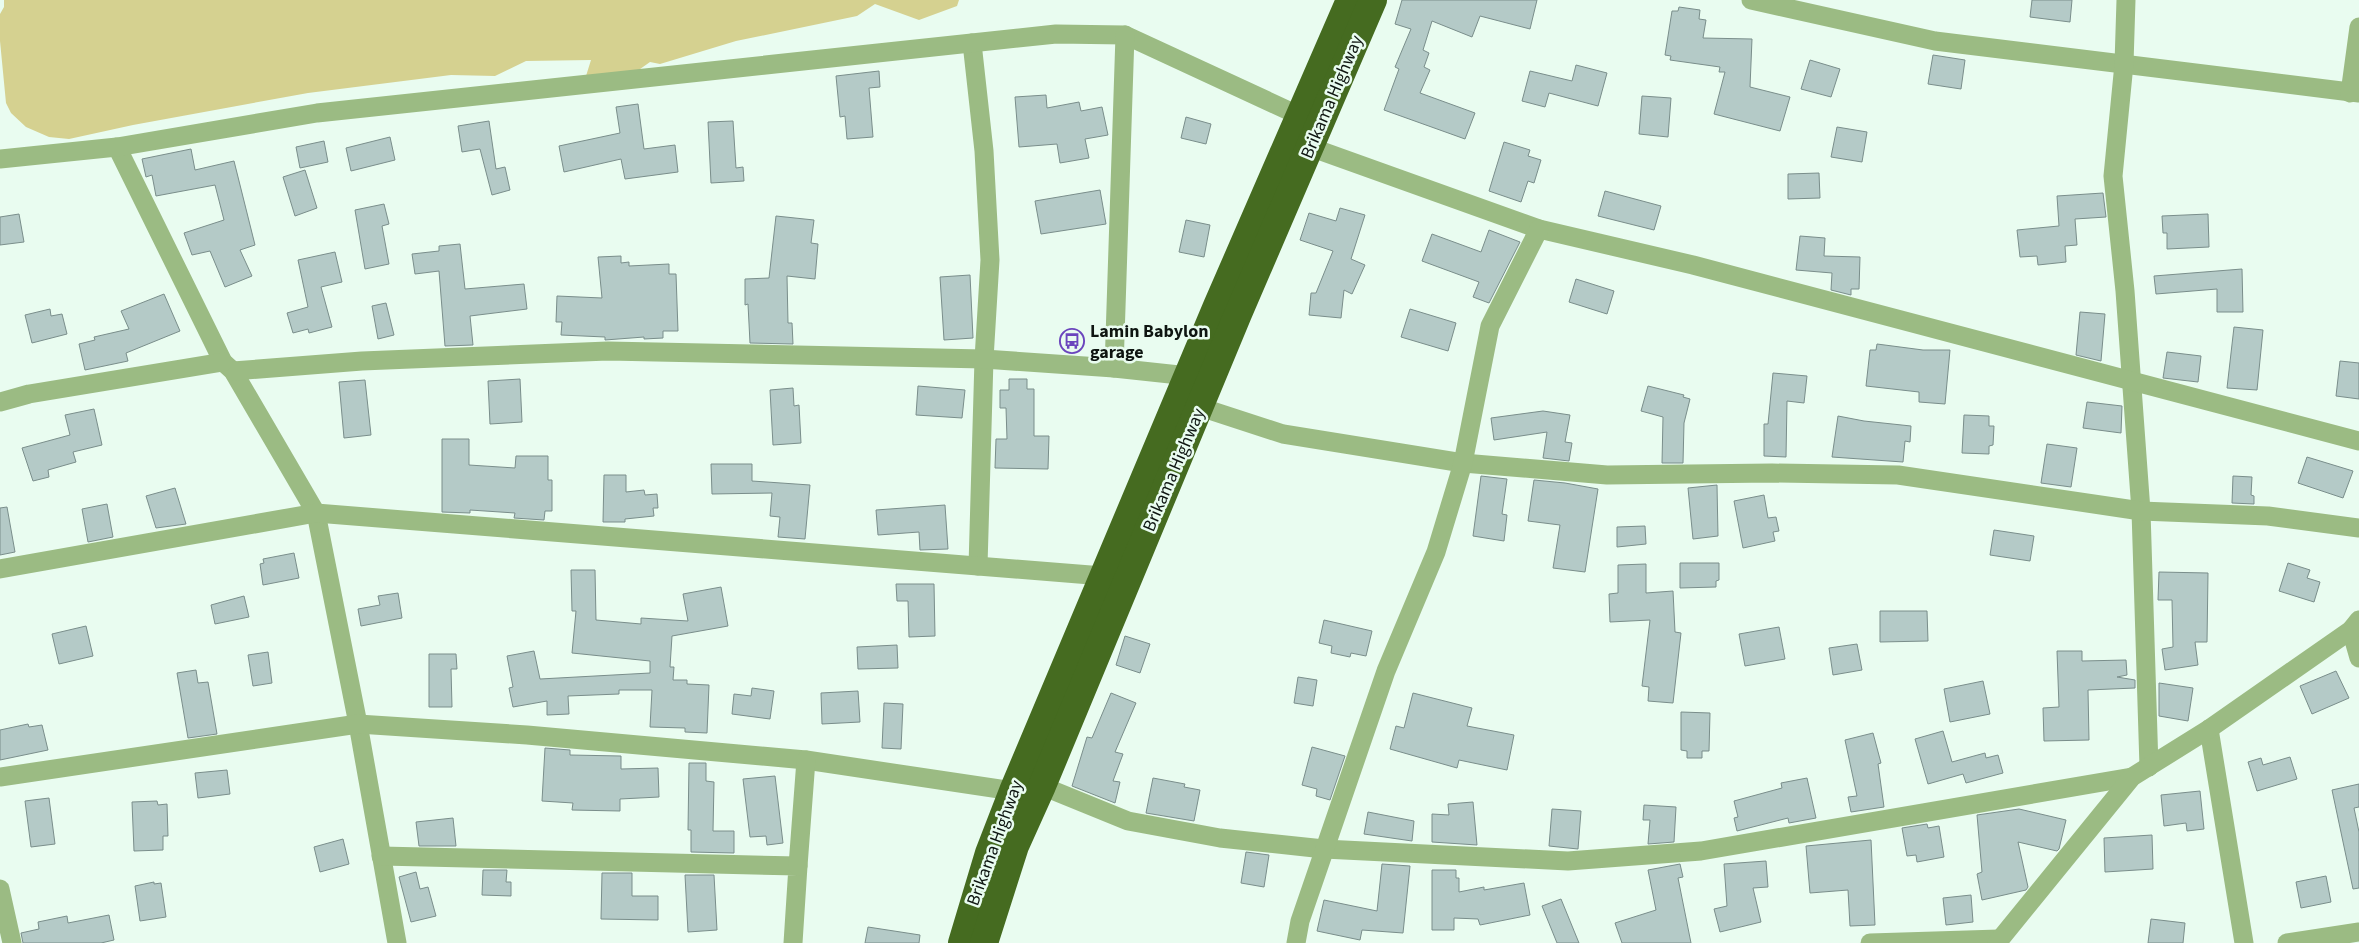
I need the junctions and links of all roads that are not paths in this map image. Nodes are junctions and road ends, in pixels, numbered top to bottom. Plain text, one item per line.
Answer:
1 (1350, 0) edge
2 (1373, 0) edge
3 (1751, 0) edge
4 (2126, 0) edge
5 (2359, 27) edge
6 (1125, 35) junction
7 (972, 43) junction
8 (2124, 64) junction
9 (2354, 93) edge
10 (1300, 116) junction
11 (117, 147) junction
12 (1310, 147) junction
13 (0, 159) edge
14 (1539, 229) junction
15 (1227, 310) junction
16 (984, 359) junction
17 (228, 367) junction
18 (1114, 368) junction
19 (1200, 377) junction
20 (2130, 380) junction
21 (0, 402) edge
22 (1200, 407) junction
23 (2359, 441) edge
24 (1463, 463) junction
25 (2141, 511) junction
26 (316, 513) junction
27 (2359, 528) edge
28 (978, 566) junction
29 (0, 569) edge
30 (1103, 576) junction
31 (2355, 625) edge
32 (2359, 658) edge
33 (358, 724) junction
34 (2209, 729) junction
35 (806, 760) junction
36 (2149, 767) junction
37 (0, 777) edge
38 (2132, 777) junction
39 (1042, 786) junction
40 (1013, 791) junction
41 (1324, 849) junction
42 (381, 856) junction
43 (798, 866) junction
44 (0, 889) edge
45 (2359, 932) edge
46 (7, 936) edge
47 (1998, 941) edge
48 (397, 943) edge
49 (793, 943) edge
50 (962, 943) edge
51 (984, 943) edge
52 (1296, 943) edge
53 (1870, 943) edge
54 (2244, 943) edge
55 (2287, 943) edge

1 - 10 highway, Brikama Highway
2 - 12 highway, Brikama Highway
3 - 8 street
4 - 8 street
5 - 9 street
6 - 7 street
6 - 10 street
6 - 18 street
7 - 11 street
7 - 16 street
8 - 9 street
8 - 20 street
10 - 15 highway, Brikama Highway
11 - 13 street
11 - 17 street
12 - 14 street
12 - 15 highway, Brikama Highway
14 - 20 street
14 - 24 street
15 - 19 highway, Brikama Highway
16 - 17 street
16 - 18 street
16 - 28 street
17 - 21 street
17 - 26 street
18 - 19 street
19 - 22 highway, Brikama Highway
19 - 30 highway, Brikama Highway
20 - 23 street
20 - 25 street
22 - 24 street
22 - 39 highway, Brikama Highway
24 - 25 street
24 - 41 street
25 - 27 street
25 - 36 street
26 - 28 street
26 - 29 street
26 - 33 street
28 - 30 street
30 - 40 highway, Brikama Highway
31 - 32 street
31 - 34 street
33 - 35 street
33 - 37 street
33 - 42 street
34 - 36 street
34 - 54 street
35 - 40 street
35 - 43 street
36 - 38 street
38 - 41 street
38 - 47 street
39 - 41 street
39 - 51 highway, Brikama Highway
40 - 50 highway, Brikama Highway
41 - 52 street
42 - 43 street
42 - 48 street
43 - 49 street
44 - 46 street
45 - 55 street
47 - 53 street

